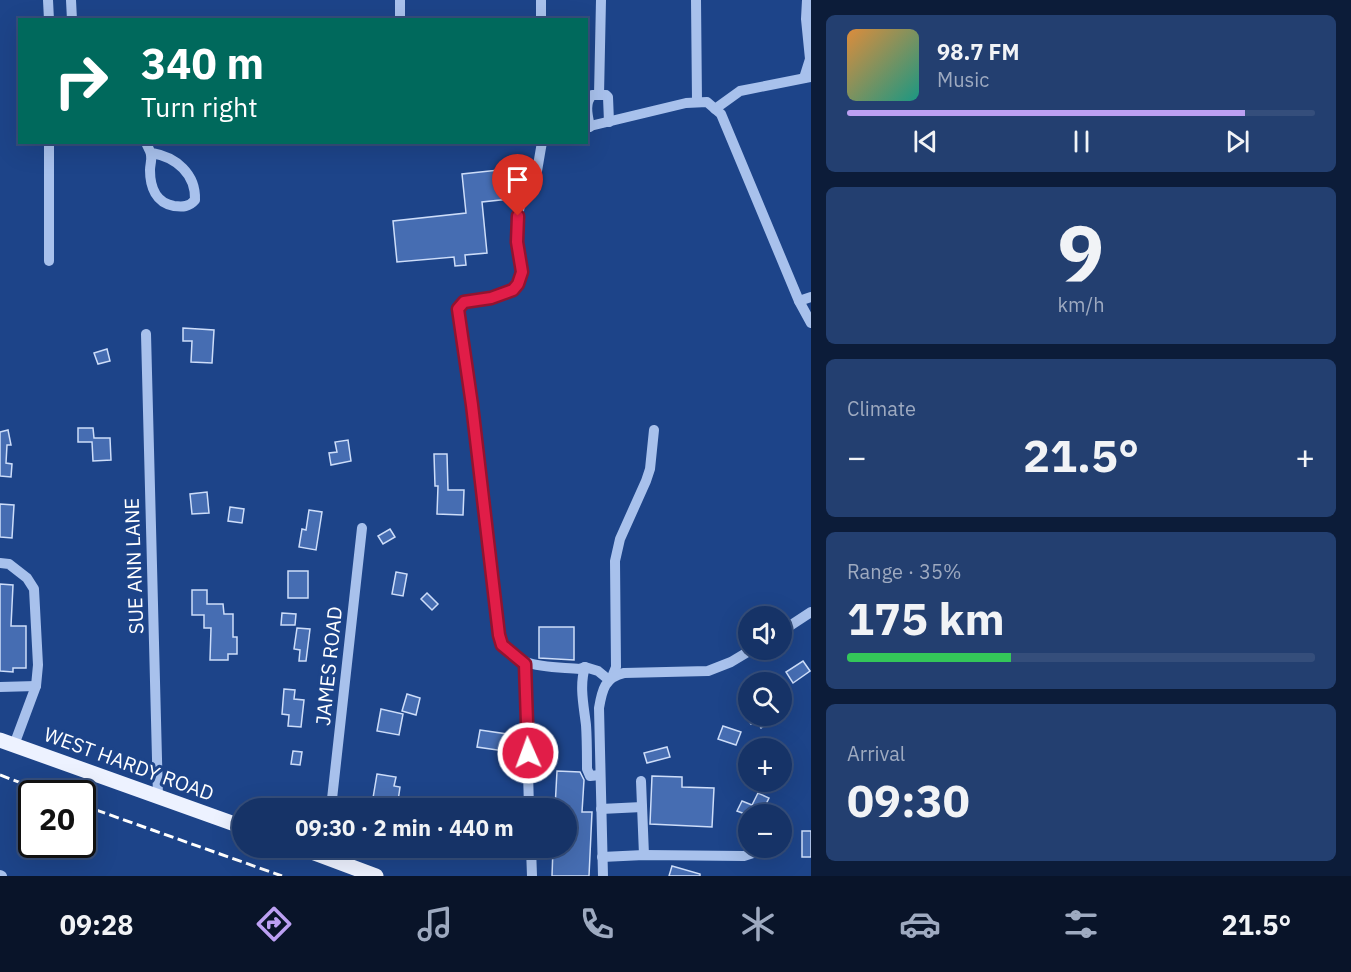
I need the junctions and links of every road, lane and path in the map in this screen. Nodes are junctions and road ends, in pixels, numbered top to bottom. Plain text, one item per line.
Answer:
1 (48, 0) edge
2 (71, 0) edge
3 (400, 0) edge
4 (542, 0) edge
5 (601, 0) edge
6 (696, 0) edge
7 (807, 0) edge
8 (48, 18) edge
9 (72, 18) edge
10 (400, 18) edge
11 (541, 18) edge
12 (808, 77) edge
13 (599, 95) junction
14 (697, 101) junction
15 (588, 102) edge
16 (715, 109) junction
17 (609, 122) junction
18 (588, 127) edge
19 (49, 144) edge
20 (147, 144) edge
21 (542, 144) edge
22 (152, 153) junction
23 (49, 261) dead end
24 (811, 297) edge
25 (799, 301) junction
26 (811, 323) edge
27 (146, 334) dead end
28 (654, 430) dead end
29 (362, 528) dead end
30 (0, 563) edge
31 (811, 612) edge
32 (792, 624) edge
33 (738, 658) edge
34 (525, 664) junction
35 (585, 668) junction
36 (611, 679) junction
37 (36, 686) junction
38 (0, 687) edge
39 (7, 742) edge
40 (600, 775) junction
41 (641, 781) dead end
42 (158, 797) junction
43 (332, 798) edge
44 (529, 798) edge
45 (642, 807) junction
46 (601, 809) junction
47 (232, 823) edge
48 (644, 855) junction
49 (738, 856) edge
50 (602, 857) junction
51 (338, 858) edge
52 (531, 858) edge
53 (376, 876) edge
54 (532, 876) edge
55 (603, 876) edge

1 - 8 street
2 - 9 street
3 - 10 street
4 - 11 street
5 - 13 street
6 - 14 street
7 - 12 street
12 - 16 street
13 - 15 street
13 - 17 street
14 - 16 street
14 - 17 street
16 - 25 street
17 - 18 street
19 - 23 street
20 - 22 street
21 - 34 street
22 - 22 street
24 - 25 street
25 - 26 street
27 - 42 street, SUE ANN LANE
28 - 36 street
29 - 43 street, JAMES ROAD
30 - 37 street
31 - 32 street
33 - 36 street
34 - 35 street
34 - 44 street
35 - 36 street
35 - 40 street
36 - 40 street
37 - 38 street
37 - 39 street
39 - 42 main road, WEST HARDY ROAD
40 - 46 street
41 - 45 street
42 - 47 main road, WEST HARDY ROAD
45 - 46 street
45 - 48 street
46 - 50 street
48 - 49 street
48 - 50 street
50 - 55 street
51 - 53 main road
52 - 54 street

